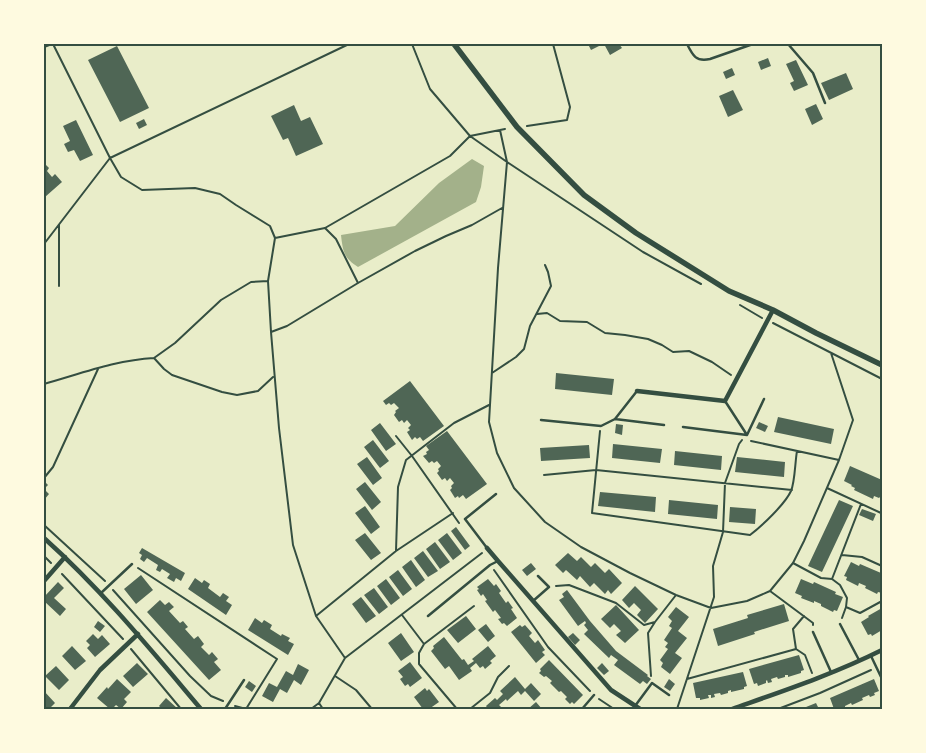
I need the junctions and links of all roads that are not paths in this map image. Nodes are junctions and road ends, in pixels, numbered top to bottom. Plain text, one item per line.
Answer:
1 (454, 44) edge
2 (687, 44) edge
3 (753, 44) edge
4 (788, 44) edge
5 (825, 104) dead end
6 (773, 310) junction
7 (882, 366) edge
8 (637, 391) joint
9 (764, 399) dead end
10 (725, 401) junction
11 (615, 419) junction
12 (541, 420) dead end
13 (664, 426) dead end
14 (683, 427) dead end
15 (747, 435) junction
16 (496, 494) dead end
17 (44, 538) edge
18 (487, 548) joint
19 (65, 557) junction
20 (498, 561) junction
21 (132, 564) road end
22 (538, 576) dead end
23 (44, 581) edge
24 (101, 594) junction
25 (533, 601) junction
26 (428, 616) dead end
27 (840, 624) road end
28 (812, 632) road end
29 (138, 634) junction
30 (882, 650) edge
31 (871, 656) junction
32 (860, 662) junction
33 (832, 674) junction
34 (882, 679) edge
35 (244, 680) dead end
36 (594, 695) road end
37 (669, 695) dead end
38 (635, 706) junction
39 (70, 709) edge
40 (201, 709) edge
41 (224, 709) edge
42 (582, 709) edge
43 (640, 709) edge
44 (732, 709) edge

1 - 6 street
2 - 3 lane
4 - 5 lane
6 - 7 street
6 - 10 street
8 - 10 street
8 - 11 lane
9 - 15 lane
10 - 15 lane
11 - 12 lane
11 - 13 lane
14 - 15 lane
16 - 18 lane
17 - 19 street
18 - 20 street
19 - 23 street
19 - 24 street
20 - 25 street
20 - 26 lane
21 - 24 lane
22 - 25 lane
24 - 29 street
25 - 38 street
27 - 32 lane
28 - 33 lane
29 - 39 street
29 - 40 street
30 - 31 street
31 - 32 street
31 - 34 lane
32 - 33 street
33 - 44 street
35 - 41 lane
36 - 42 lane
37 - 38 lane
38 - 43 street

